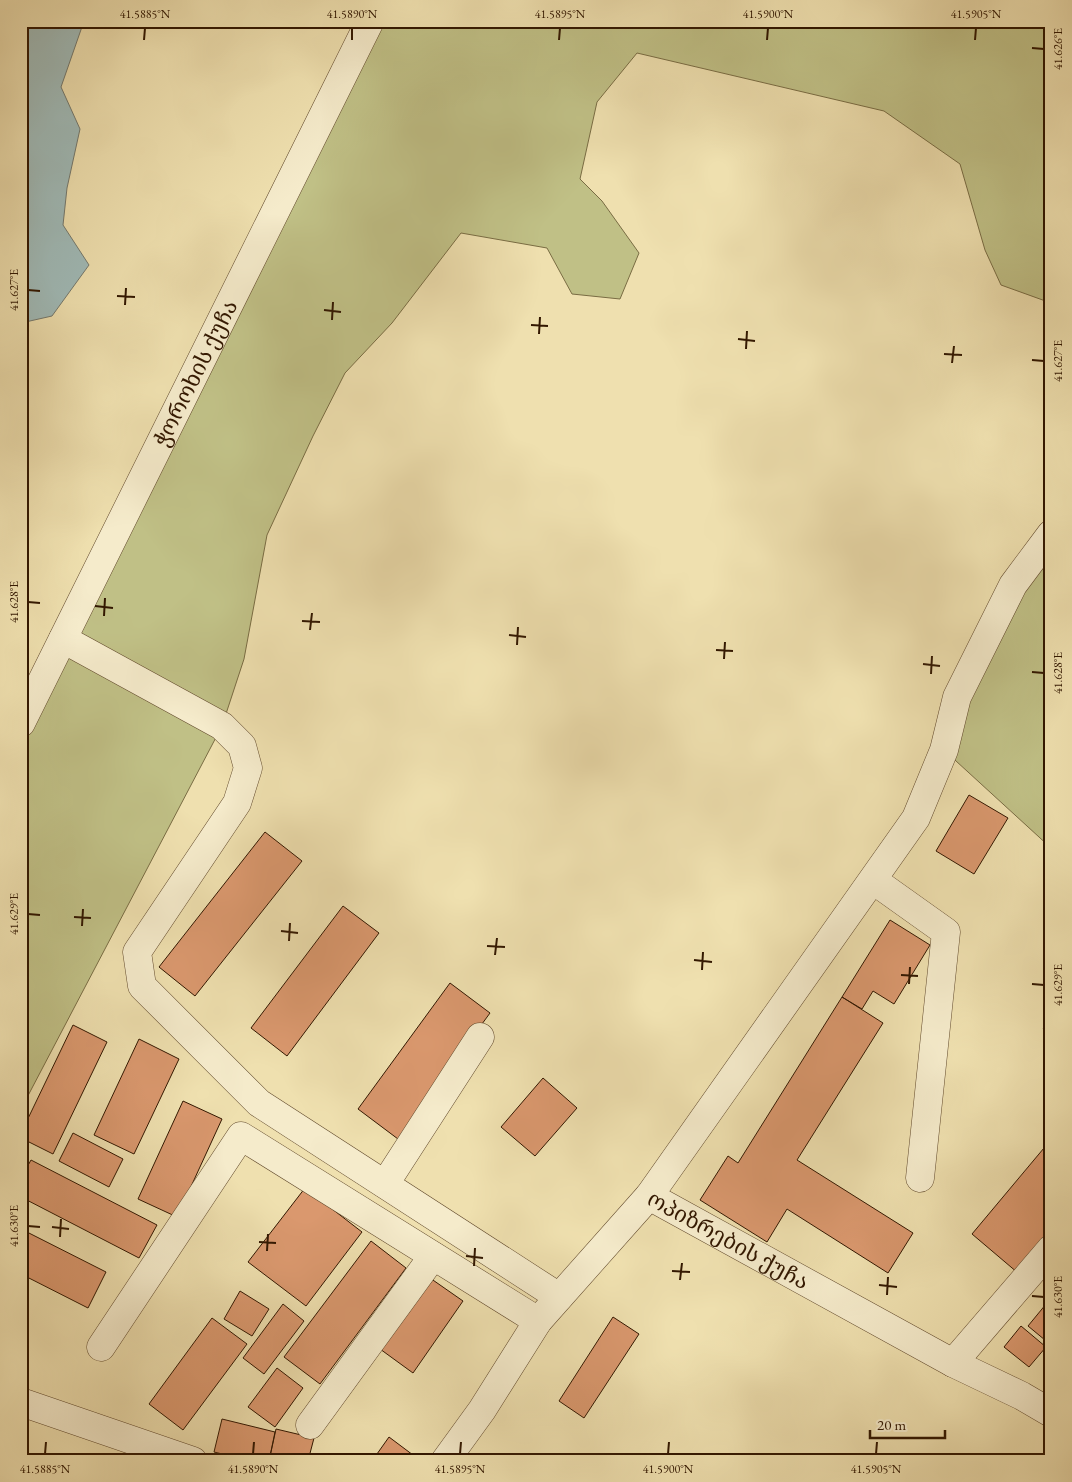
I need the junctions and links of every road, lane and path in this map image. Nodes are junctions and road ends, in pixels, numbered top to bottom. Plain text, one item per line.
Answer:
1 (370, 21) edge
2 (1051, 534) edge
3 (63, 639) junction
4 (21, 723) edge
5 (873, 880) junction
6 (480, 1037) dead end
7 (920, 1178) dead end
8 (385, 1184) junction
9 (649, 1196) junction
10 (1051, 1249) edge
11 (433, 1256) junction
12 (559, 1297) junction
13 (538, 1321) junction
14 (101, 1347) dead end
15 (953, 1362) junction
16 (21, 1402) edge
17 (1051, 1413) edge
18 (310, 1425) dead end
19 (193, 1461) edge
20 (445, 1461) edge

1 - 3 street, ჭოროხის ქუჩა
2 - 5 street
3 - 4 street, ჭოროხის ქუჩა
3 - 8 street
5 - 7 street
5 - 9 street
6 - 8 street
8 - 12 street
9 - 12 street, ოპიზრების ქუჩა
9 - 15 street, ოპიზრების ქუჩა
10 - 15 street
11 - 13 street
11 - 14 street
11 - 18 street
12 - 13 street, ოპიზრების ქუჩა
13 - 20 street, ოპიზრების ქუჩა
15 - 17 street, ოპიზრების ქუჩა
16 - 19 street

